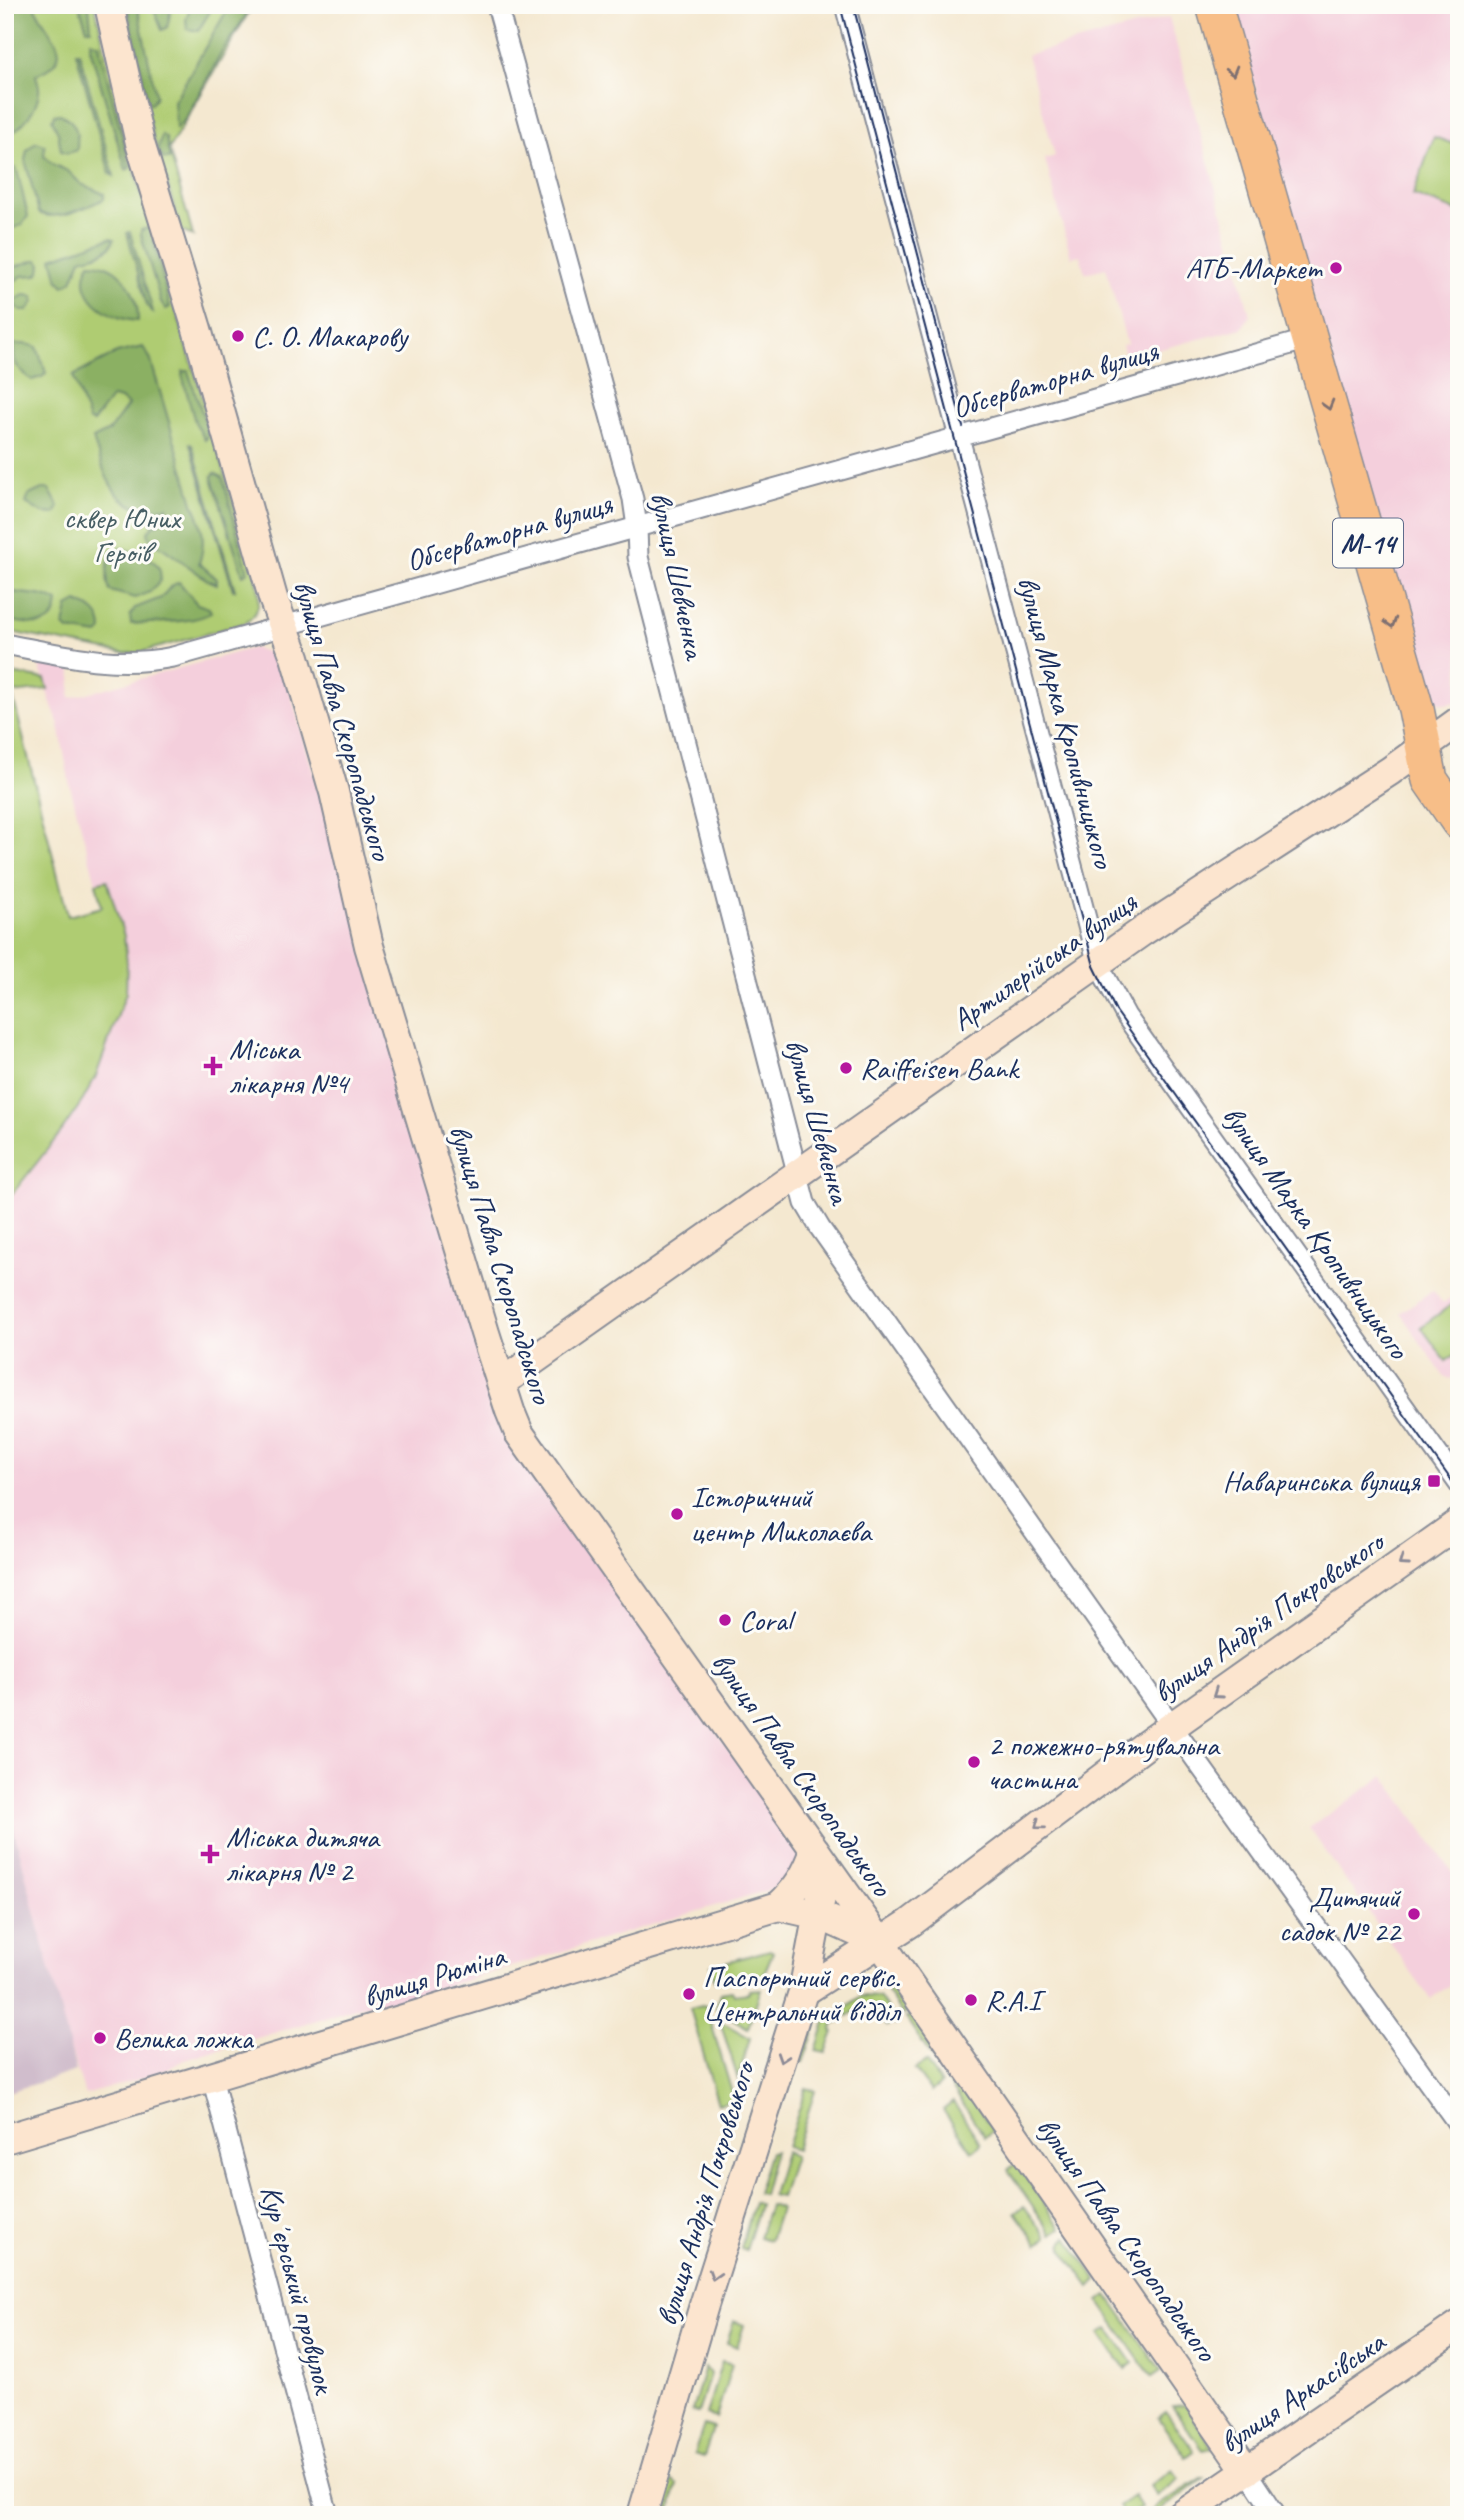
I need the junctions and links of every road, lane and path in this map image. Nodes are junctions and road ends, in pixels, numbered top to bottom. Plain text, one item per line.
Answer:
1 (109, 5) edge
2 (497, 5) edge
3 (845, 5) edge
4 (1214, 5) edge
5 (1309, 339) junction
6 (959, 437) junction
7 (637, 527) junction
8 (284, 626) junction
9 (5, 644) edge
10 (1459, 721) edge
11 (1422, 748) junction
12 (1459, 822) edge
13 (1097, 964) junction
14 (799, 1174) junction
15 (500, 1382) junction
16 (1459, 1484) edge
17 (1459, 1523) edge
18 (1172, 1726) junction
19 (815, 1850) junction
20 (779, 1906) junction
21 (819, 1915) junction
22 (880, 1942) junction
23 (803, 1992) junction
24 (212, 2078) junction
25 (1459, 2125) edge
26 (5, 2139) edge
27 (1459, 2325) edge
28 (1247, 2471) junction
29 (328, 2515) edge
30 (642, 2515) edge
31 (1182, 2515) edge
32 (1276, 2515) edge

1 - 8 street, вулиця Павла Скоропадського
2 - 7 street, вулиця Шевченка
3 - 6 street, вулиця Марка Кропивницького
4 -> 5 highway, М-14
5 - 6 street, Обсерваторна вулиця
5 -> 11 highway, М-14
6 - 7 street, Обсерваторна вулиця
6 - 13 street, вулиця Марка Кропивницького
7 - 8 street, Обсерваторна вулиця
7 - 14 street, вулиця Шевченка
8 - 9 street, Обсерваторна вулиця
8 - 15 street, вулиця Павла Скоропадського
10 - 11 street, Артилерійська вулиця
11 - 12 highway, М-14
11 - 13 street, Артилерійська вулиця
13 - 14 street, Артилерійська вулиця
13 - 16 street, вулиця Марка Кропивницького
14 - 15 street, Артилерійська вулиця
14 - 18 street, вулиця Шевченка
15 - 19 street, вулиця Павла Скоропадського
17 -> 18 street, вулиця Андрія Покровського
18 -> 22 street, вулиця Андрія Покровського
18 - 25 street, вулиця Шевченка
19 - 20 street
19 - 21 street, вулиця Андрія Покровського
19 - 22 street, вулиця Павла Скоропадського
20 - 21 street, вулиця Рюміна
20 - 24 street, вулиця Рюміна
21 - 22 street, вулиця Рюміна
21 - 23 street, вулиця Андрія Покровського
22 - 23 street, вулиця Андрія Покровського
22 - 28 street, вулиця Павла Скоропадського
23 -> 30 street, вулиця Андрія Покровського
24 - 26 street, вулиця Рюміна
24 - 29 street, Курʼєрський провулок
27 - 28 street, вулиця Аркасівська
28 - 31 street, вулиця Аркасівська
28 - 32 street, вулиця Павла Скоропадського

